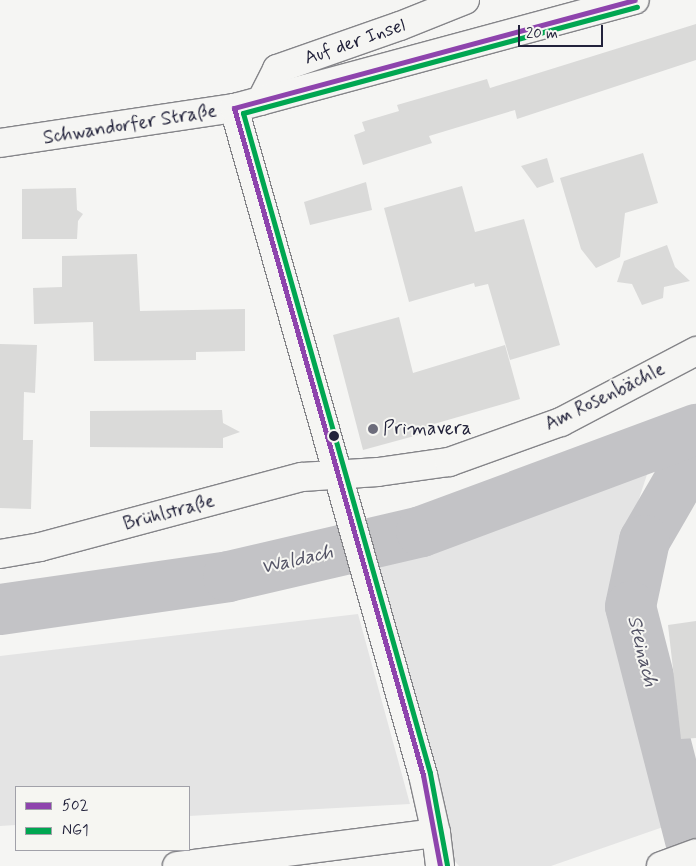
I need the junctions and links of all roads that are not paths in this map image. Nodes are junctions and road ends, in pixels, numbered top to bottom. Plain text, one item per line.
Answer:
1 (465, 0) edge
2 (635, 0) edge
3 (262, 101) junction
4 (234, 108) junction
5 (0, 143) edge
6 (696, 351) edge
7 (338, 475) junction
8 (0, 554) edge
9 (436, 833) junction
10 (177, 866) edge
11 (440, 866) edge

1 - 3 street, Auf der Insel
2 - 3 street, Schwandorfer Straße
3 - 4 street, Schwandorfer Straße
4 - 5 street, Schwandorfer Straße
4 - 7 street
6 - 7 street, Am Rosenbächle
7 - 8 street, Brühlstraße
7 - 9 street
9 - 10 street
9 - 11 street

